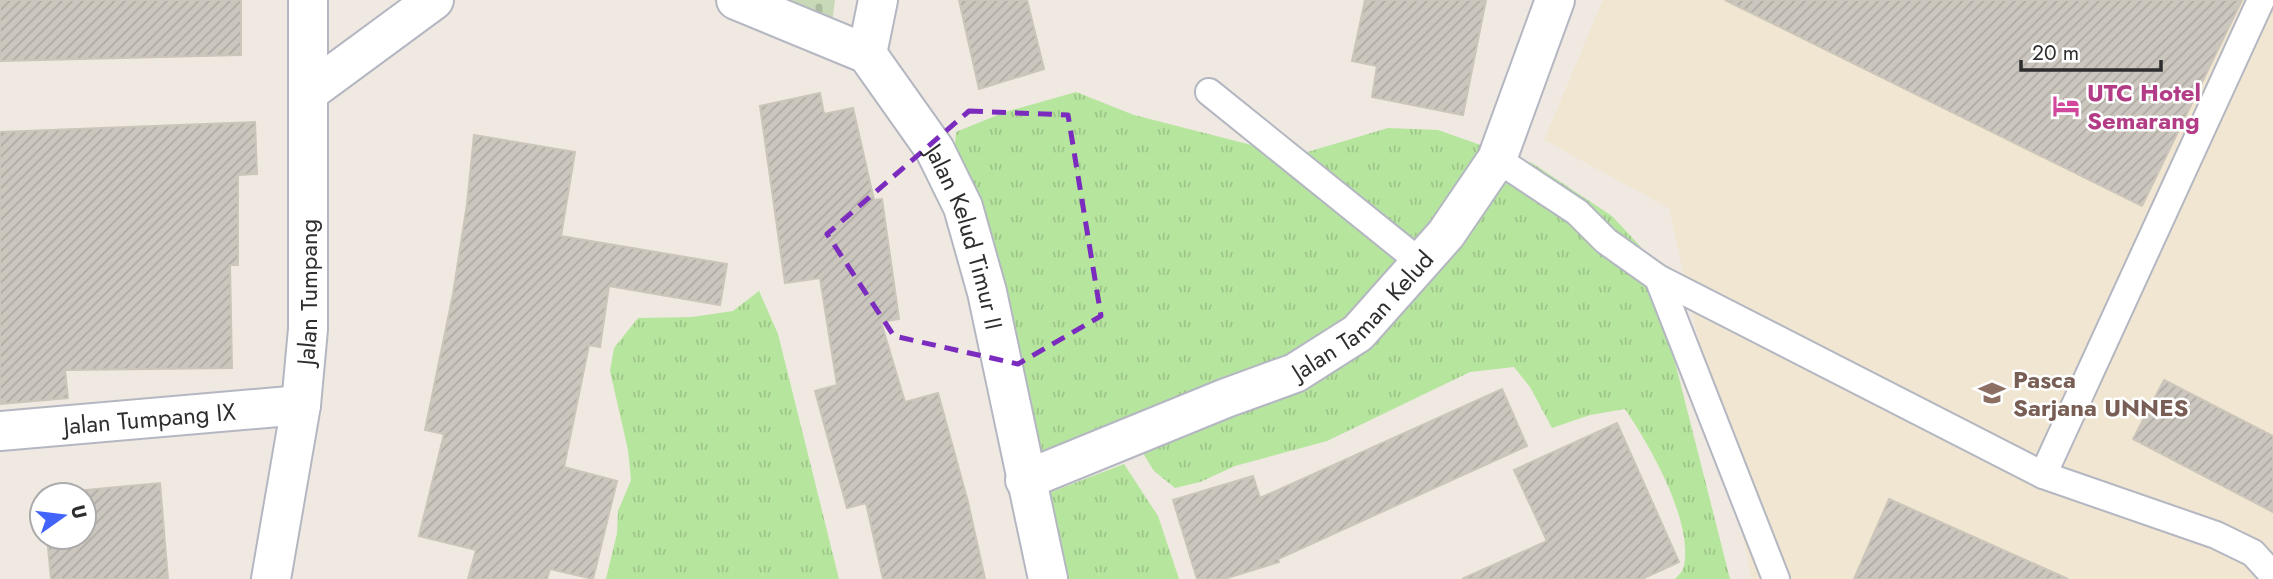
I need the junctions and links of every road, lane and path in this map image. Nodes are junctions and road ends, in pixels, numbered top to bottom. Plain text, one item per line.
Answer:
1 (308, 0) edge
2 (435, 0) edge
3 (736, 0) edge
4 (878, 0) edge
5 (1555, 0) edge
6 (2261, 0) edge
7 (867, 54) junction
8 (309, 92) junction
9 (1209, 92) dead end
10 (1497, 159) junction
11 (1420, 262) junction
12 (1658, 278) junction
13 (301, 405) junction
14 (0, 431) edge
15 (2043, 475) junction
16 (1025, 480) junction
17 (2273, 575) edge
18 (271, 579) edge
19 (1048, 579) edge
20 (1776, 579) edge

1 - 8 street, Jalan Tumpang
2 - 8 street
3 - 7 street
4 - 7 street
5 - 10 street, Jalan Taman Kelud
6 - 15 lane
7 - 16 street, Jalan Kelud Timur II
8 - 13 street, Jalan Tumpang
9 - 11 lane
10 - 11 street, Jalan Taman Kelud
10 - 12 lane
11 - 16 street, Jalan Taman Kelud
12 - 15 lane
12 - 20 lane
13 - 14 street, Jalan Tumpang IX
13 - 18 street, Jalan Tumpang
15 - 17 lane
16 - 19 street, Jalan Kelud Timur II

